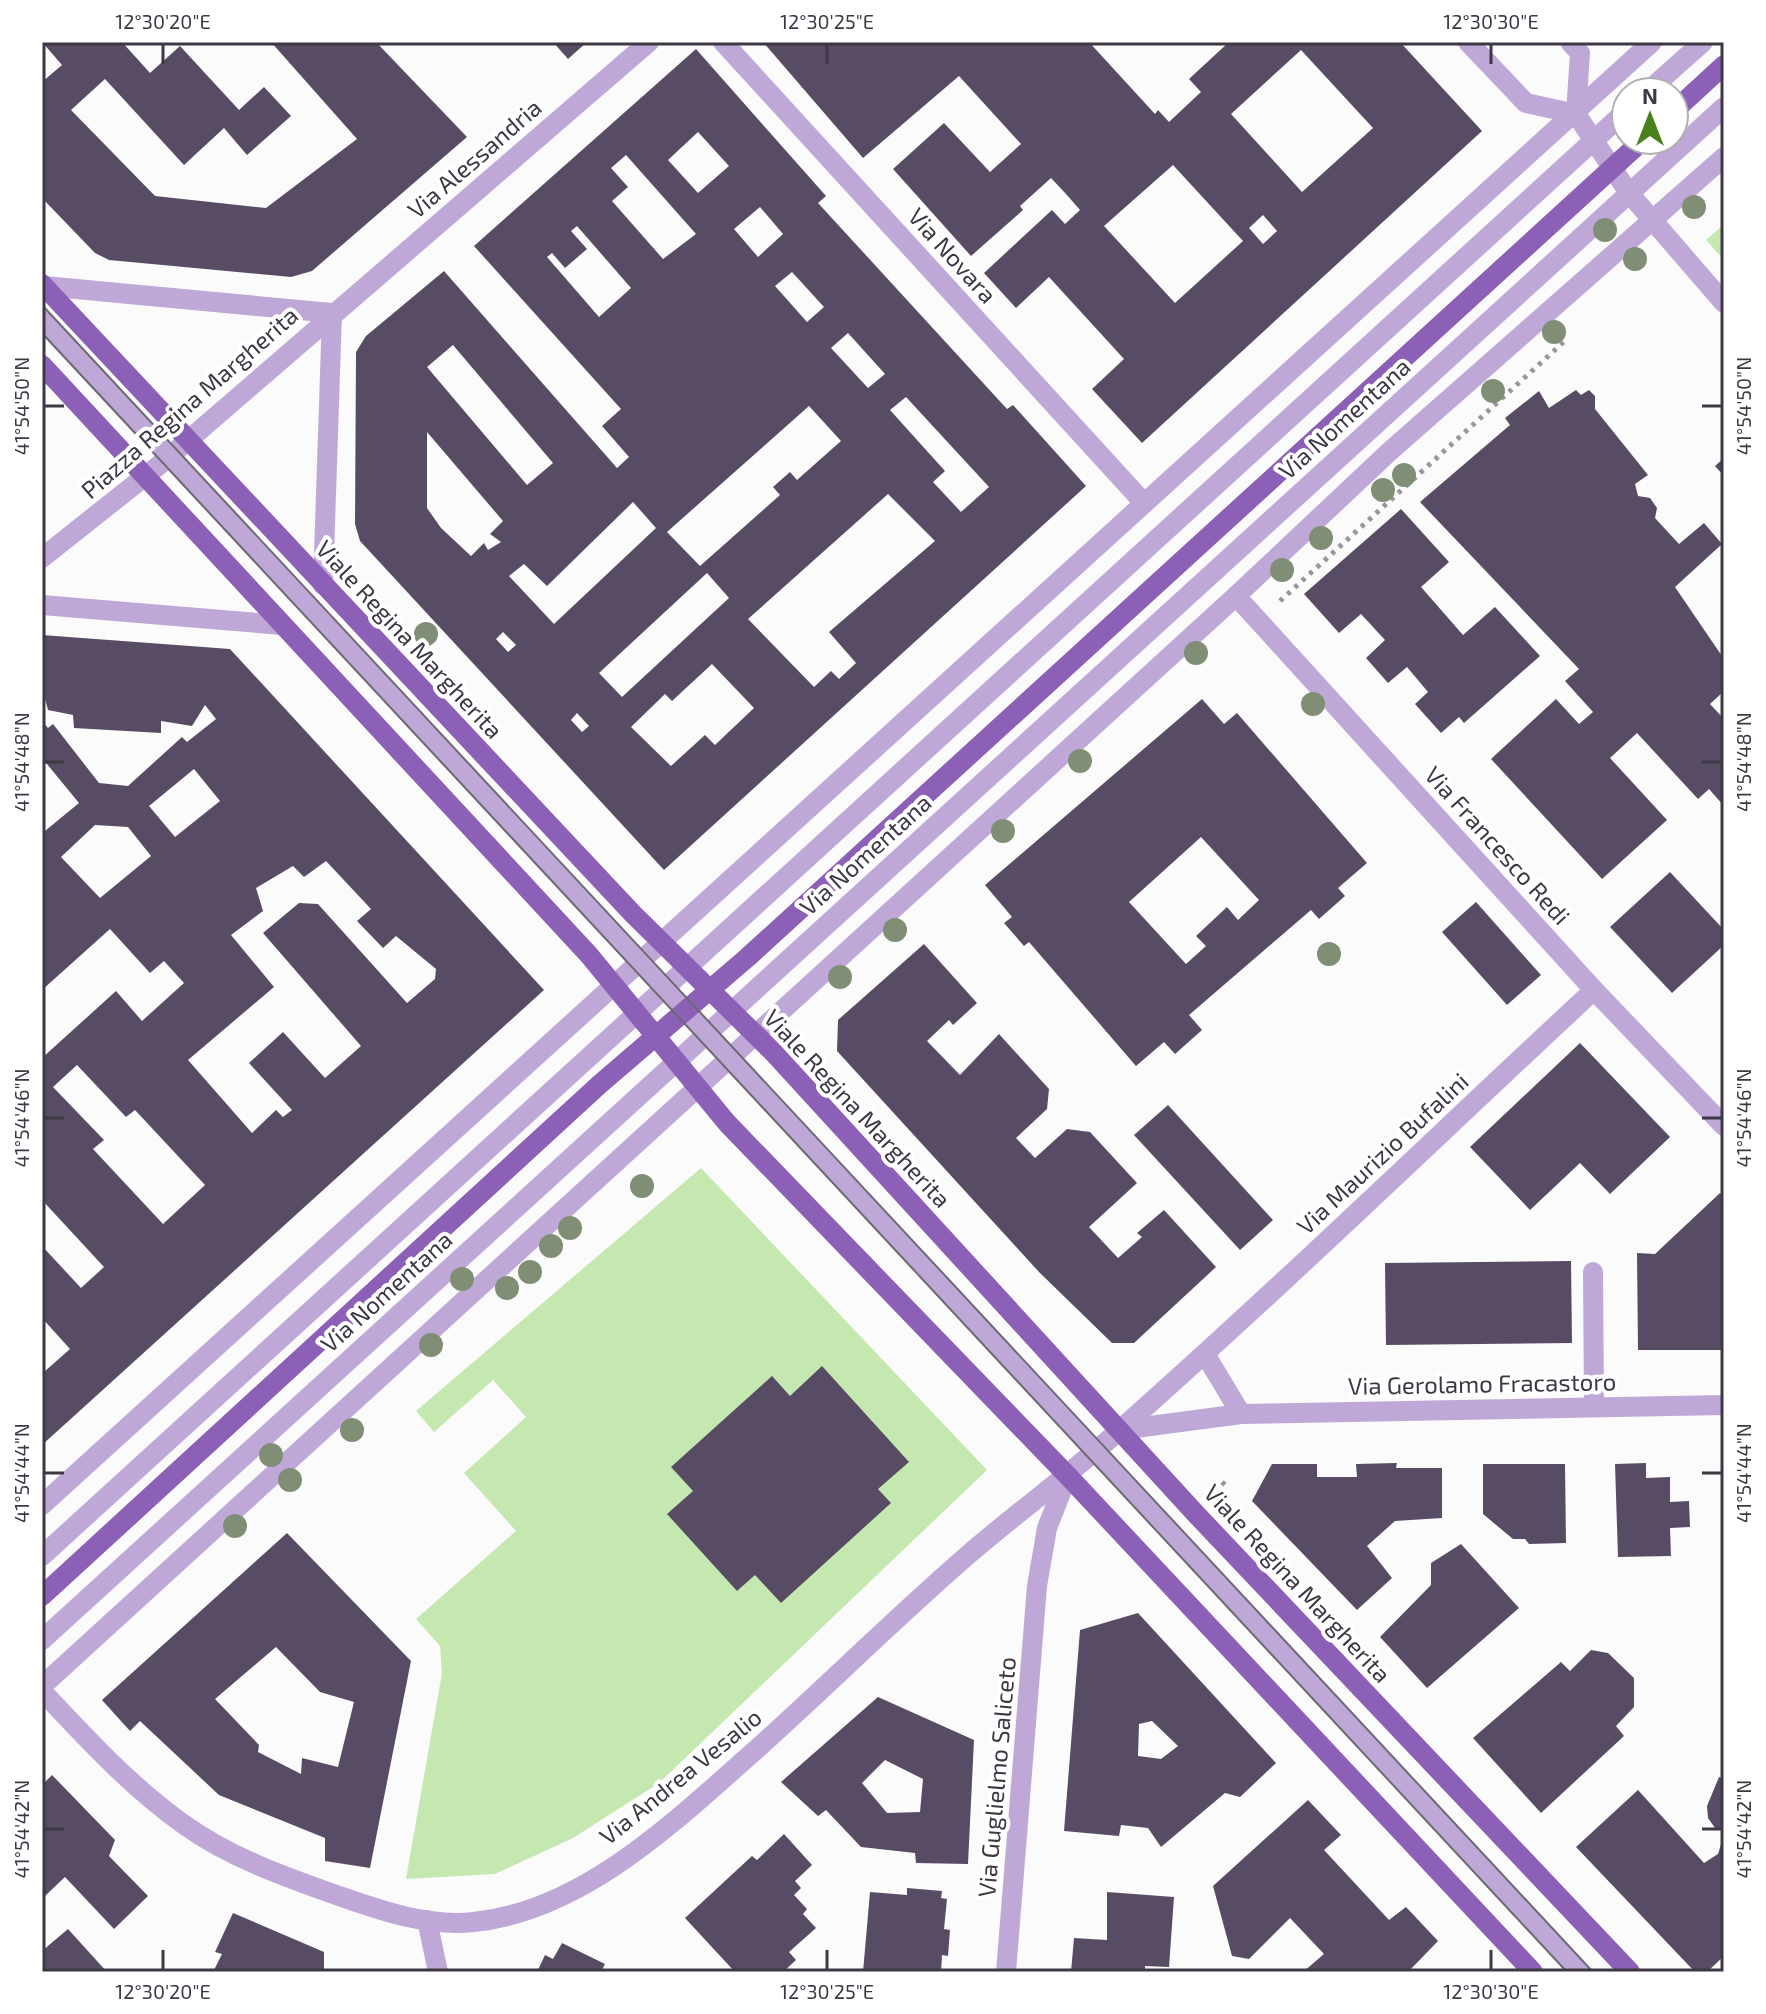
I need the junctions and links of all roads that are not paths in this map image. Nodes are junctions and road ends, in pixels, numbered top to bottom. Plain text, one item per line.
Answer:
1 (649, 42) edge
2 (723, 42) edge
3 (1468, 42) edge
4 (1570, 42) edge
5 (1652, 42) edge
6 (1703, 42) edge
7 (1724, 65) edge
8 (1665, 76) edge
9 (1690, 96) edge
10 (1724, 107) edge
11 (1576, 114) junction
12 (1610, 126) edge
13 (1595, 140) junction
14 (1626, 156) edge
15 (1724, 157) edge
16 (1613, 168) junction
17 (1629, 193) junction
18 (1653, 222) junction
19 (43, 285) edge
20 (1724, 303) edge
21 (332, 313) junction
22 (42, 320) edge
23 (42, 365) edge
24 (187, 440) junction
25 (170, 455) junction
26 (145, 476) junction
27 (1144, 503) junction
28 (42, 558) edge
29 (323, 585) junction
30 (1236, 596) junction
31 (42, 605) edge
32 (282, 625) junction
33 (661, 942) junction
34 (639, 962) junction
35 (687, 968) junction
36 (614, 984) junction
37 (665, 988) junction
38 (710, 990) junction
39 (1594, 990) junction
40 (729, 1010) junction
41 (685, 1011) junction
42 (638, 1013) junction
43 (705, 1033) junction
44 (755, 1034) junction
45 (655, 1036) junction
46 (728, 1057) junction
47 (674, 1061) junction
48 (696, 1088) junction
49 (1724, 1126) edge
50 (1593, 1272) dead end
51 (1205, 1354) junction
52 (1724, 1405) edge
53 (1594, 1407) junction
54 (1241, 1414) junction
55 (1120, 1430) junction
56 (1095, 1452) junction
57 (1068, 1476) junction
58 (42, 1505) edge
59 (42, 1556) edge
60 (42, 1596) edge
61 (42, 1640) edge
62 (42, 1688) edge
63 (427, 1920) junction
64 (438, 1972) edge
65 (1006, 1972) edge
66 (1533, 1972) edge
67 (1580, 1972) edge
68 (1630, 1972) edge

1 - 21 street, Via Alessandria
2 - 27 street, Via Novara
3 - 11 street
4 - 11 street
5 - 11 street
6 - 8 street
7 - 9 main road
10 - 17 street, Via Nomentana
11 - 13 street
11 - 27 street
12 - 13 street, Via Nomentana
13 - 16 street
13 - 35 street, Via Nomentana
14 - 16 main road, Via Nomentana
15 - 18 street
16 - 17 street
16 - 38 main road, Via Nomentana
17 - 18 street
17 - 40 street, Via Nomentana
18 - 20 street
18 - 30 street
19 - 21 street, Piazza Regina Margherita
19 - 24 main road, Viale Regina Margherita
21 - 24 street, Piazza Regina Margherita
21 - 29 street, Piazza Regina Margherita
22 - 25 street
23 - 26 main road
24 - 25 street, Piazza Regina Margherita
24 - 29 main road, Viale Regina Margherita
25 - 26 street, Piazza Regina Margherita
25 - 34 street
26 - 28 street, Piazza Regina Margherita
26 - 32 main road
27 - 33 street
29 - 33 main road, Viale Regina Margherita
30 - 39 street, Via Francesco Redi
30 - 44 street
31 - 32 street
32 - 36 main road
33 - 34 street
33 - 35 main road, Viale Regina Margherita
34 - 36 street
34 - 37 street
35 - 37 street, Via Nomentana
35 - 38 main road, Viale Regina Margherita
36 - 42 main road
36 - 58 street
37 - 41 street
37 - 42 street, Via Nomentana
38 - 40 main road, Viale Regina Margherita
38 - 41 main road, Via Nomentana
39 - 49 street, Via Francesco Redi
39 - 51 street, Via Maurizio Bufalini
40 - 43 street, Via Nomentana
40 - 44 main road, Viale Regina Margherita
41 - 43 street
41 - 45 main road, Via Nomentana
42 - 45 main road
42 - 59 street, Via Nomentana
43 - 46 street
43 - 47 street, Via Nomentana
44 - 46 street
44 - 55 main road, Viale Regina Margherita
45 - 47 main road
45 - 60 main road, Via Nomentana
46 - 48 street
46 - 56 street
47 - 48 main road
47 - 61 street, Via Nomentana
48 - 57 main road
48 - 62 street
50 - 53 street
51 - 54 street
51 - 55 street, Via Maurizio Bufalini
52 - 53 street, Via Gerolamo Fracastoro
53 - 54 street, Via Gerolamo Fracastoro
54 - 55 street, Via Gerolamo Fracastoro
55 - 56 street, Via Maurizio Bufalini
55 - 68 main road, Viale Regina Margherita
56 - 57 street, Via Andrea Vesalio
56 - 67 street
57 - 63 street, Via Andrea Vesalio
57 - 65 street, Via Guglielmo Saliceto
57 - 66 main road
62 - 63 street, Via Andrea Vesalio
63 - 64 street

